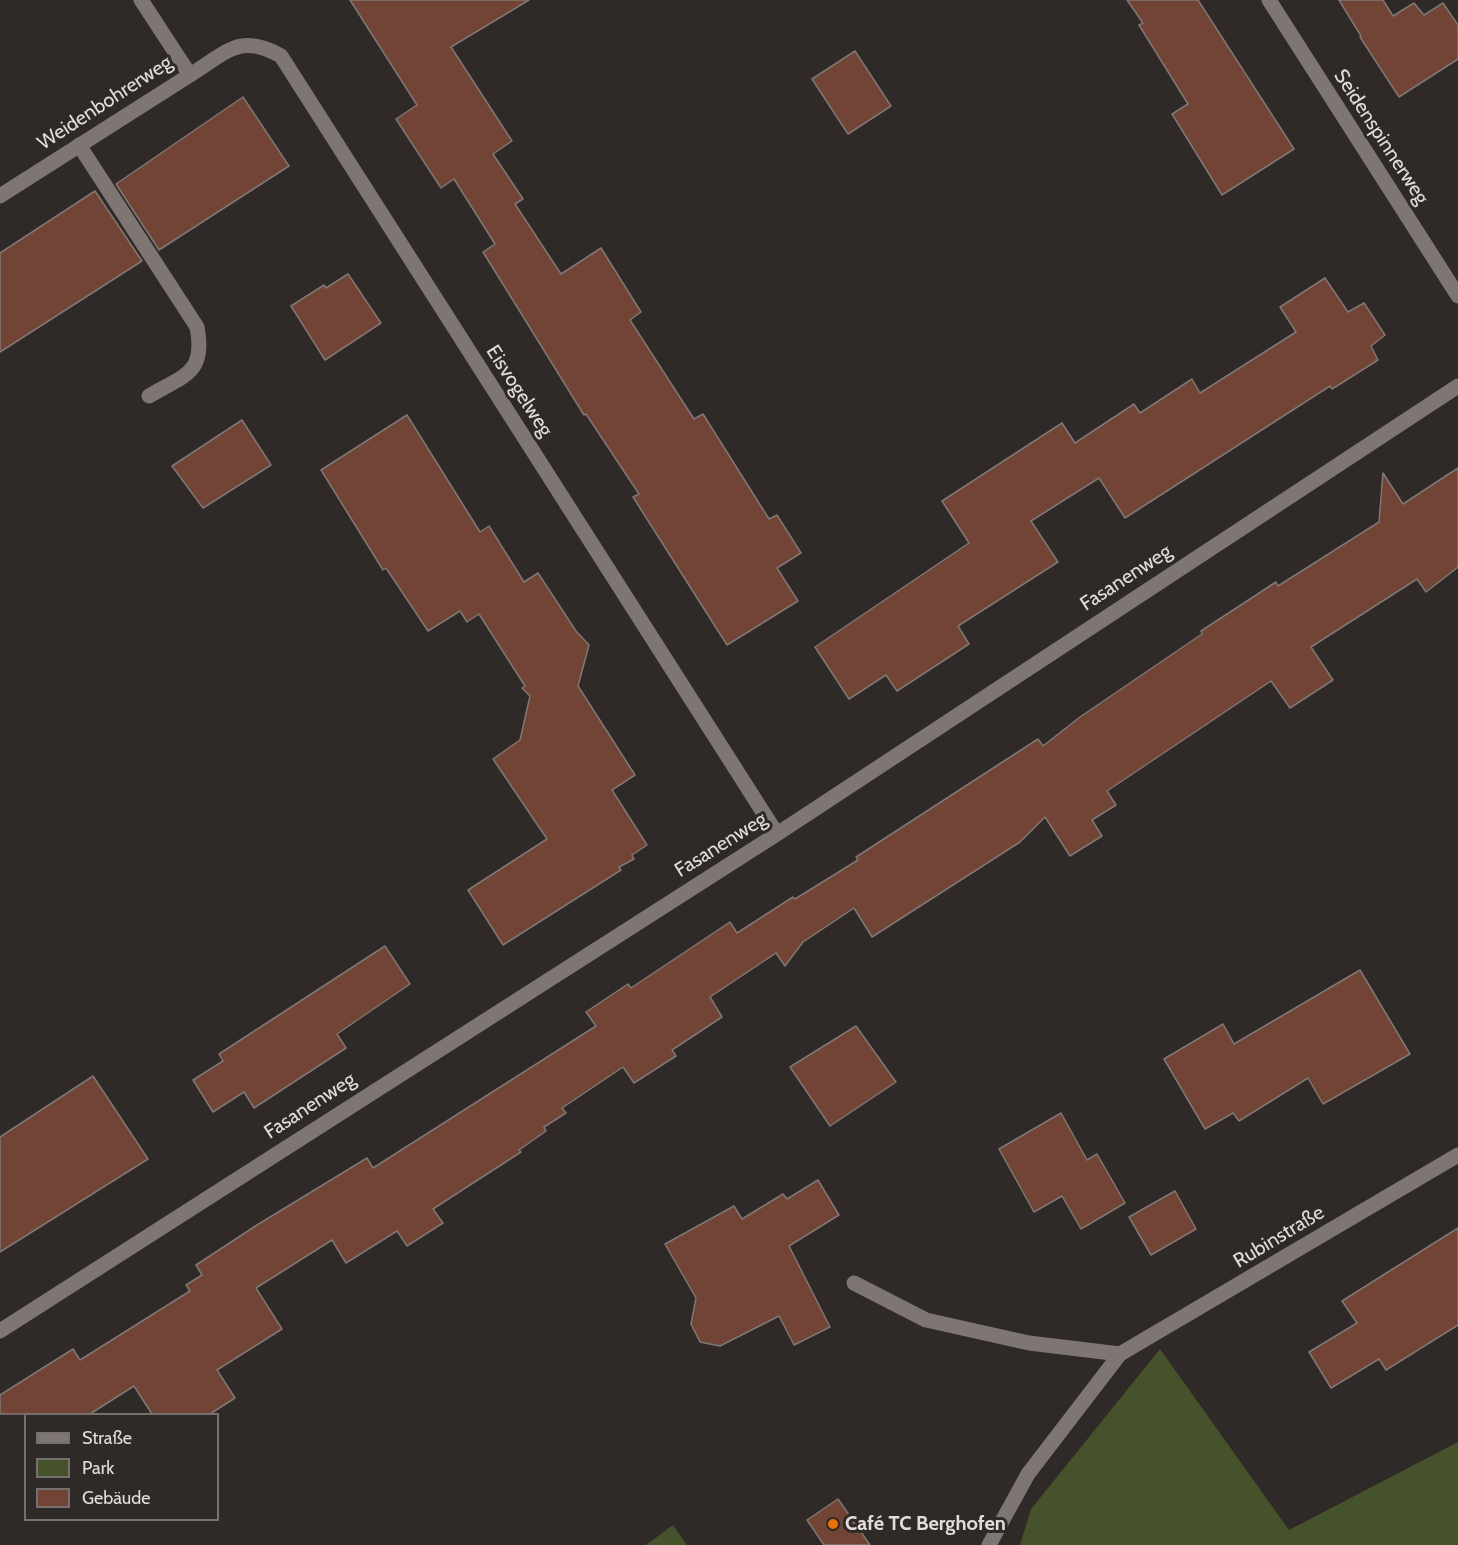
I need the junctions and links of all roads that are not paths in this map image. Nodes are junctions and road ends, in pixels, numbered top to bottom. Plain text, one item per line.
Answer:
1 (141, 0) edge
2 (1269, 0) edge
3 (190, 75) junction
4 (79, 145) junction
5 (0, 196) edge
6 (1458, 296) edge
7 (1458, 386) edge
8 (149, 396) dead end
9 (777, 834) junction
10 (1458, 1155) edge
11 (854, 1283) dead end
12 (0, 1331) edge
13 (1120, 1354) junction
14 (989, 1545) edge

1 - 3 street, Weidenbohrerweg
2 - 6 street, Seidenspinnerweg
3 - 4 street, Weidenbohrerweg
3 - 9 street, Eisvogelweg
4 - 5 street, Weidenbohrerweg
4 - 8 street
7 - 9 street, Fasanenweg
9 - 12 street, Fasanenweg
10 - 13 street, Rubinstraße
11 - 13 street
13 - 14 street, Rubinstraße

